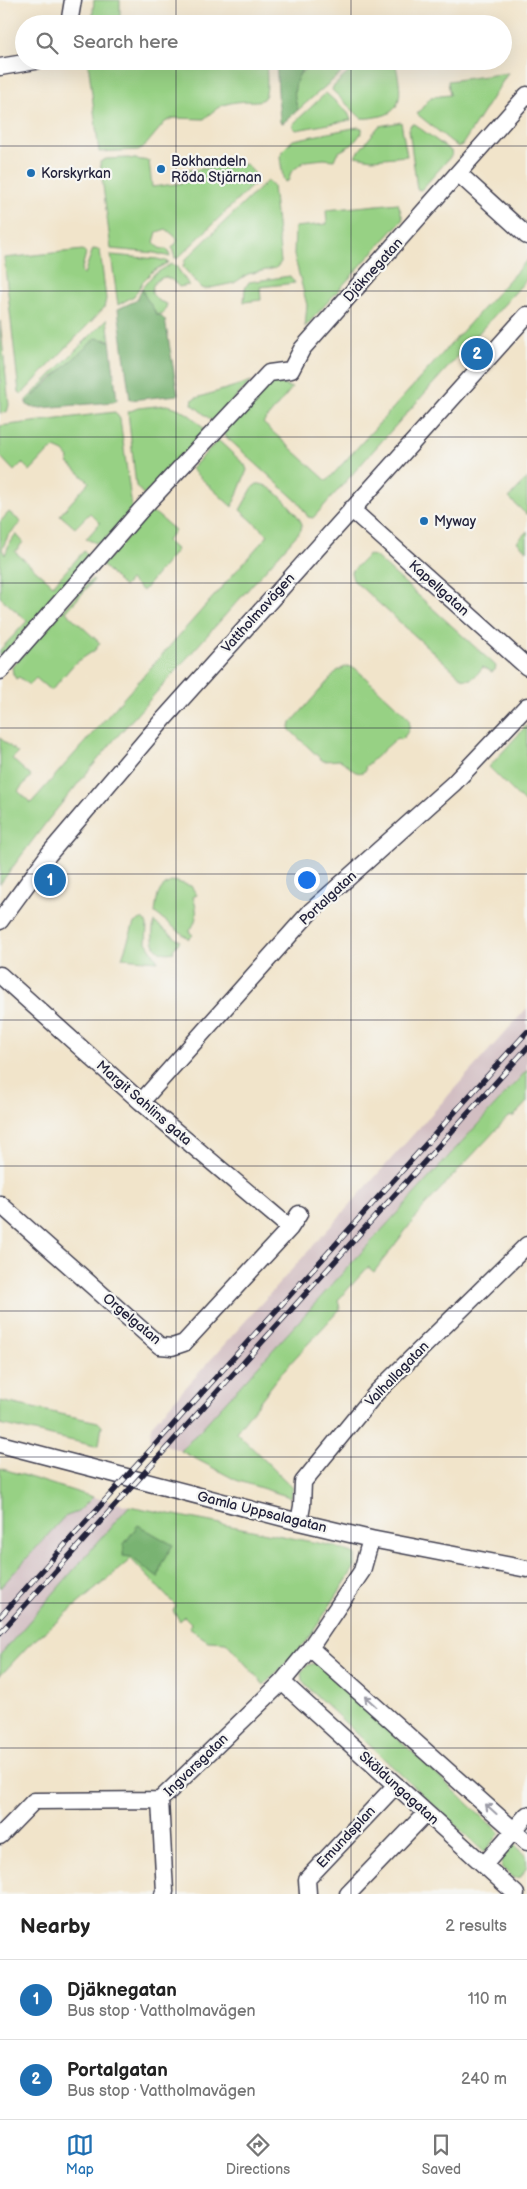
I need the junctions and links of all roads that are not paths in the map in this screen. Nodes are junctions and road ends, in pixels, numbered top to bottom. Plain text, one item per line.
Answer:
1 (73, 0) edge
2 (70, 15) edge
3 (15, 64) edge
4 (0, 66) edge
5 (527, 95) edge
6 (458, 174) junction
7 (527, 236) edge
8 (527, 315) edge
9 (351, 509) junction
10 (527, 667) edge
11 (0, 670) edge
12 (527, 706) edge
13 (0, 921) edge
14 (0, 975) edge
15 (141, 1102) junction
16 (0, 1204) edge
17 (300, 1214) dead end
18 (290, 1228) junction
19 (527, 1245) edge
20 (0, 1444) edge
21 (299, 1522) junction
22 (371, 1539) junction
23 (527, 1569) edge
24 (310, 1648) junction
25 (282, 1682) junction
26 (396, 1785) junction
27 (160, 1800) junction
28 (426, 1812) junction
29 (527, 1815) edge
30 (514, 1830) junction
31 (0, 1836) edge
32 (527, 1842) edge
33 (484, 1865) junction
34 (527, 1887) edge
35 (165, 1893) edge
36 (308, 1894) edge
37 (348, 1894) edge
38 (516, 1894) edge
39 (522, 1894) edge

1 - 2 street
3 - 4 street
5 - 6 street, Djäknegatan
6 - 7 street
6 - 11 street, Djäknegatan
8 - 9 street, Vattholmavägen
9 - 10 street, Kapellgatan
9 - 13 street, Vattholmavägen
12 - 15 street, Portalgatan
14 - 15 street, Margit Sahlins gata
15 - 18 street, Margit Sahlins gata
16 - 18 street, Orgelgatan
17 - 18 street, Orgelgatan
19 - 21 street, Valhallagatan
20 - 21 street, Gamla Uppsalagatan
21 - 22 street, Gamla Uppsalagatan
22 - 23 street, Gamla Uppsalagatan
22 - 24 street, Ingvarsgatan
24 - 25 street, Ingvarsgatan
30 -> 24 street
25 - 26 street, Sköldungagatan
25 - 27 street, Ingvarsgatan
26 - 28 street, Sköldungagatan
26 - 36 street, Emundsplan
27 - 31 street, Ingvarsgatan
27 - 35 street
28 - 33 street, Sköldungagatan
28 - 37 street
29 - 30 street
30 - 32 street
30 - 33 street
33 - 38 street, Sköldungagatan
34 - 39 street

